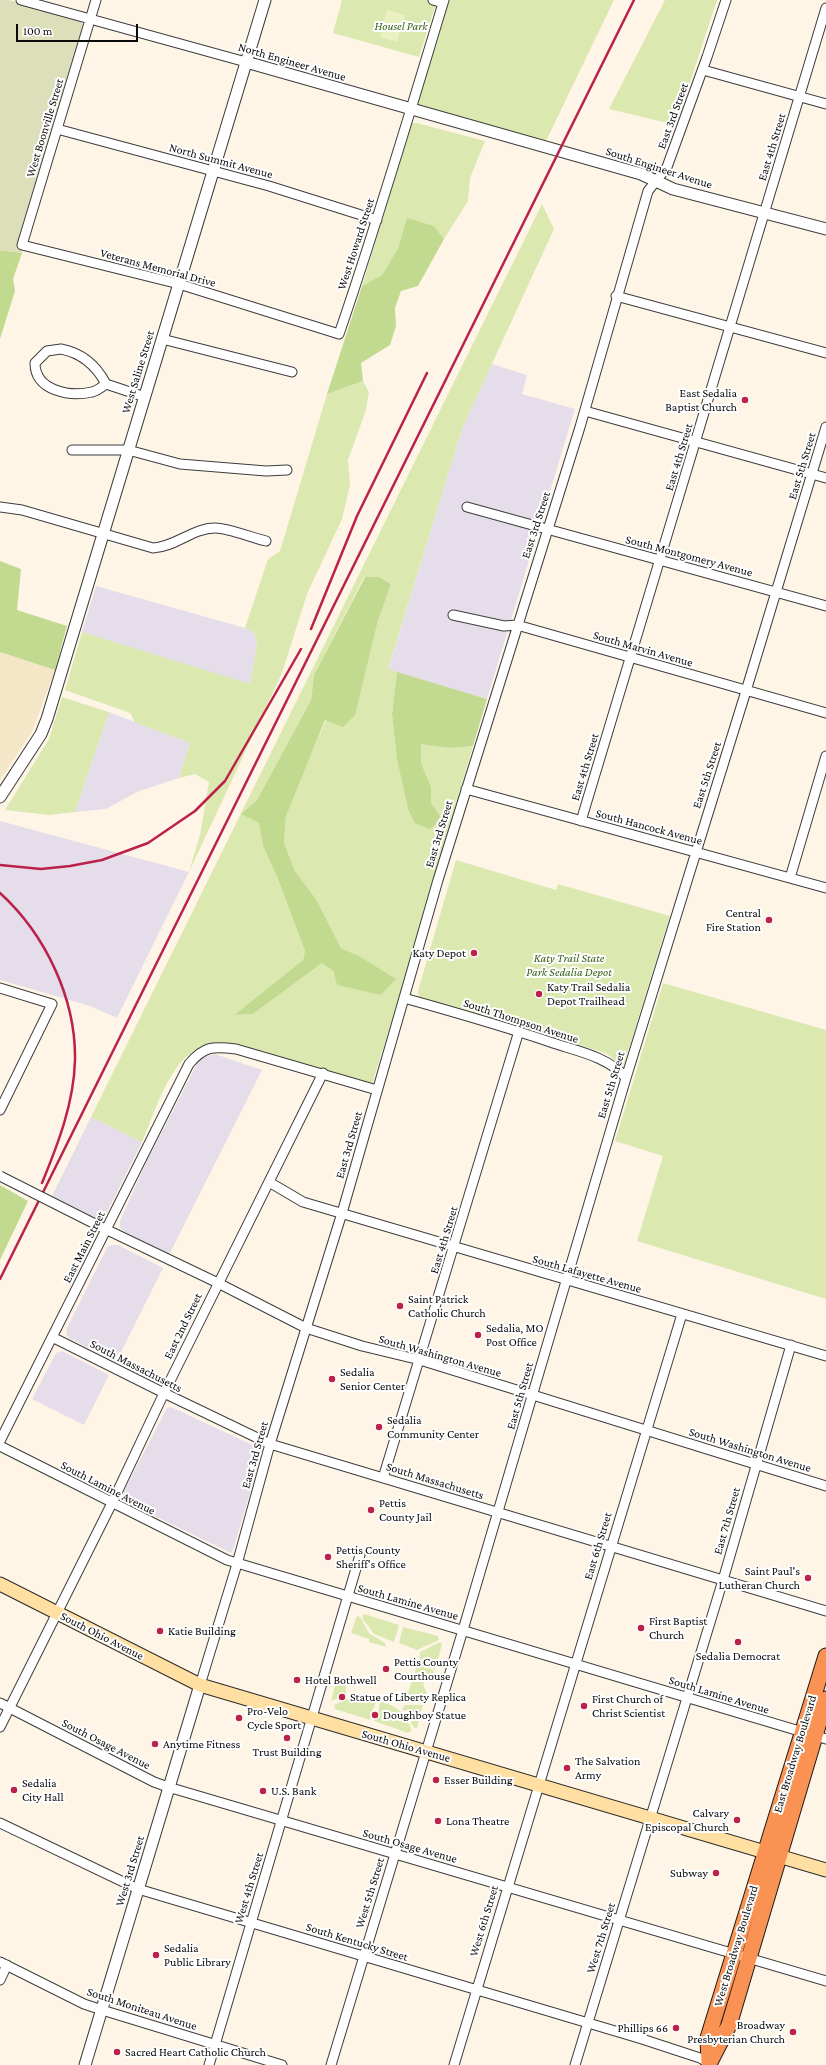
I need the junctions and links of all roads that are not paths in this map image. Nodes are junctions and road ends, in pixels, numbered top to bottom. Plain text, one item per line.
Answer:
1 (21, 0) edge
2 (96, 0) edge
3 (265, 0) edge
4 (432, 0) edge
5 (726, 0) edge
6 (443, 1) edge
7 (826, 8) edge
8 (91, 19) junction
9 (246, 62) junction
10 (703, 70) junction
11 (800, 96) junction
12 (826, 104) edge
13 (410, 109) junction
14 (57, 129) junction
15 (554, 150) joint
16 (213, 171) junction
17 (656, 180) junction
18 (765, 212) junction
19 (377, 220) junction
20 (826, 229) edge
21 (22, 245) joint
22 (178, 284) junction
23 (616, 296) junction
24 (287, 318) joint
25 (730, 327) junction
26 (162, 339) junction
27 (826, 353) edge
28 (292, 372) dead end
29 (106, 384) junction
30 (145, 397) junction
31 (585, 411) junction
32 (826, 427) edge
33 (696, 443) junction
34 (72, 450) dead end
35 (128, 450) junction
36 (287, 470) dead end
37 (812, 474) junction
38 (826, 478) edge
39 (0, 507) edge
40 (466, 507) dead end
41 (546, 530) junction
42 (102, 533) junction
43 (266, 541) dead end
44 (660, 561) junction
45 (777, 592) junction
46 (826, 606) edge
47 (453, 615) dead end
48 (517, 625) junction
49 (631, 658) junction
50 (746, 691) junction
51 (826, 713) edge
52 (826, 756) edge
53 (466, 789) junction
54 (0, 797) edge
55 (581, 821) junction
56 (695, 852) junction
57 (790, 878) junction
58 (826, 888) edge
59 (0, 988) edge
60 (404, 998) junction
61 (519, 1031) junction
62 (323, 1073) junction
63 (626, 1078) junction
64 (377, 1090) junction
65 (0, 1110) edge
66 (0, 1176) edge
67 (269, 1182) junction
68 (342, 1213) junction
69 (103, 1228) junction
70 (455, 1248) junction
71 (566, 1280) junction
72 (218, 1283) junction
73 (682, 1314) junction
74 (306, 1328) junction
75 (52, 1337) junction
76 (791, 1345) junction
77 (826, 1356) edge
78 (420, 1360) junction
79 (164, 1394) junction
80 (532, 1396) junction
81 (645, 1431) junction
82 (0, 1441) edge
83 (270, 1444) junction
84 (0, 1446) edge
85 (756, 1464) junction
86 (383, 1478) junction
87 (826, 1486) edge
88 (112, 1503) junction
89 (498, 1512) junction
90 (611, 1547) junction
91 (360, 1555) dead end
92 (237, 1564) junction
93 (723, 1580) junction
94 (0, 1584) edge
95 (347, 1597) junction
96 (826, 1611) edge
97 (58, 1613) junction
98 (463, 1630) junction
99 (826, 1656) edge
100 (575, 1664) junction
101 (200, 1685) junction
102 (686, 1698) junction
103 (826, 1699) edge
104 (0, 1703) edge
105 (9, 1708) junction
106 (312, 1718) junction
107 (0, 1727) edge
108 (814, 1736) edge
109 (425, 1751) junction
110 (538, 1785) junction
111 (168, 1787) junction
112 (650, 1818) junction
113 (282, 1821) junction
114 (0, 1823) edge
115 (765, 1852) junction
116 (394, 1854) junction
117 (780, 1857) junction
118 (826, 1870) edge
119 (507, 1887) junction
120 (138, 1889) junction
121 (619, 1920) junction
122 (251, 1923) junction
123 (734, 1954) junction
124 (363, 1956) junction
125 (749, 1958) junction
126 (4, 1964) edge
127 (0, 1980) edge
128 (826, 1981) edge
129 (476, 1990) junction
130 (102, 2010) junction
131 (588, 2023) junction
132 (215, 2045) junction
133 (711, 2064) edge
134 (85, 2065) edge
135 (209, 2065) edge
136 (282, 2065) edge
137 (330, 2065) edge
138 (454, 2065) edge
139 (575, 2065) edge

1 - 8 street, North Engineer Avenue
2 - 8 street, West Boonville Street
3 - 9 street, West Saline Street
4 - 6 street
5 - 10 street, East 3rd Street
6 - 13 street, West Howard Street
7 - 11 street, East 4th Street
8 - 9 street, North Engineer Avenue
8 - 14 street, West Boonville Street
9 - 13 street, North Engineer Avenue
9 - 16 street, West Saline Street
10 - 11 street
10 - 17 street, East 3rd Street
11 - 12 street
11 - 18 street, East 4th Street
13 - 15 street, North Engineer Avenue
13 - 19 street, West Howard Street
14 - 16 street, North Summit Avenue
14 - 21 street, West Boonville Street
15 - 17 street, South Engineer Avenue
16 - 19 street, North Summit Avenue
16 - 22 street, West Saline Street
17 - 18 street, South Engineer Avenue
17 - 23 street, East 3rd Street
18 - 20 street, South Engineer Avenue
18 - 25 street, East 4th Street
19 - 24 street, West Howard Street
21 - 22 street, Veterans Memorial Drive
22 - 24 street, Veterans Memorial Drive
22 - 26 street, West Saline Street
23 - 25 street
23 - 31 street, East 3rd Street
25 - 27 street
25 - 33 street, East 4th Street
26 - 28 street
26 - 30 street, West Saline Street
29 - 29 street
29 - 30 street
30 - 35 street, West Saline Street
31 - 33 street
31 - 41 street, East 3rd Street
32 - 37 street, East 5th Street
33 - 37 street
33 - 44 street, East 4th Street
34 - 35 street
35 - 36 street
35 - 42 street, West Saline Street
37 - 38 street
37 - 45 street, East 5th Street
39 - 42 street
40 - 41 street, South Montgomery Avenue
41 - 44 street, South Montgomery Avenue
41 - 48 street, East 3rd Street
42 - 43 street
42 - 54 street, West Saline Street
44 - 45 street, South Montgomery Avenue
44 - 49 street, East 4th Street
45 - 46 street, South Montgomery Avenue
45 - 50 street, East 5th Street
47 - 48 street, South Marvin Avenue
48 - 49 street, South Marvin Avenue
48 - 53 street, East 3rd Street
49 - 50 street, South Marvin Avenue
49 - 55 street, East 4th Street
50 - 51 street, South Marvin Avenue
50 - 56 street, East 5th Street
52 - 57 street
53 - 55 street, South Hancock Avenue
53 - 60 street, East 3rd Street
55 - 56 street, South Hancock Avenue
56 - 57 street, South Hancock Avenue
56 - 63 street, East 5th Street
57 - 58 street, South Hancock Avenue
59 - 65 street
60 - 61 street, South Thompson Avenue
60 - 64 street, East 3rd Street
61 - 63 street, South Thompson Avenue
61 - 70 street, East 4th Street
62 - 64 street
62 - 67 street, East 2nd Street
62 - 69 street, East Main Street
63 - 71 street, East 5th Street
64 - 68 street, East 3rd Street
66 - 69 street, South Washington Avenue, bridge
67 - 68 street, South Lafayette Avenue
67 - 72 street, East 2nd Street
68 - 70 street, South Lafayette Avenue
68 - 74 street, East 3rd Street
69 - 72 street, South Washington Avenue
69 - 75 street, East Main Street
70 - 71 street, South Lafayette Avenue
70 - 78 street, East 4th Street
71 - 73 street, South Lafayette Avenue
71 - 80 street, East 5th Street
72 - 74 street, South Washington Avenue
72 - 79 street, East 2nd Street
73 - 76 street, South Lafayette Avenue
73 - 81 street, East 6th Street
74 - 78 street, South Washington Avenue
74 - 83 street, East 3rd Street
75 - 79 street, South Massachusetts
75 - 82 street, East Main Street
76 - 77 street, South Lafayette Avenue
76 - 85 street, East 7th Street
78 - 80 street, South Washington Avenue
78 - 86 street, East 4th Street
79 - 83 street, South Massachusetts
79 - 88 street, East 2nd Street
80 - 81 street, South Washington Avenue
80 - 89 street, East 5th Street
81 - 85 street, South Washington Avenue
81 - 90 street, East 6th Street
83 - 86 street, South Massachusetts
83 - 92 street, East 3rd Street
84 - 88 street, South Lamine Avenue
85 - 87 street, South Washington Avenue
85 - 93 street, East 7th Street
86 - 89 street, South Massachusetts
88 - 92 street, South Lamine Avenue
88 - 97 street, East 2nd Street
89 - 90 street, South Massachusetts
89 - 98 street, East 5th Street
90 - 93 street, South Massachusetts
90 - 100 street, East 6th Street
91 - 95 street
92 - 95 street, South Lamine Avenue
92 - 101 street, East 3rd Street
93 - 96 street, South Massachusetts
93 - 102 street, East 7th Street
94 - 97 main road, South Ohio Avenue
95 - 98 street, South Lamine Avenue
95 - 106 street
97 - 101 main road, South Ohio Avenue
97 - 105 street, East 2nd Street
98 - 100 street, South Lamine Avenue
98 - 109 street, East 5th Street
99 - 108 highway, East Broadway Boulevard
100 - 102 street, South Lamine Avenue
100 - 110 street, East 6th Street
101 - 106 main road, South Ohio Avenue
101 - 111 street, West 3rd Street
102 - 108 street, South Lamine Avenue
102 - 112 street, East 7th Street
103 - 108 highway, East Broadway Boulevard
104 - 105 street, South Osage Avenue
105 - 107 street, East 2nd Street
105 - 111 street, South Osage Avenue
106 - 109 main road, South Ohio Avenue
106 - 113 street, West 4th Street
108 - 115 highway, East Broadway Boulevard
108 - 117 highway, East Broadway Boulevard
109 - 110 main road, South Ohio Avenue
109 - 116 street, West 5th Street
110 - 112 main road, South Ohio Avenue
110 - 119 street, West 6th Street
111 - 113 street, South Osage Avenue
111 - 120 street, West 3rd Street
112 - 115 main road, South Ohio Avenue
112 - 121 street, West 7th Street
113 - 116 street, South Osage Avenue
113 - 122 street, West 4th Street
114 - 120 street, South Kentucky Street
115 - 117 main road, South Ohio Avenue
115 - 123 highway, West Broadway Boulevard
116 - 119 street, South Osage Avenue
116 - 124 street, West 5th Street
117 - 118 main road, South Ohio Avenue
117 - 125 highway, West Broadway Boulevard
119 - 121 street, South Osage Avenue
119 - 129 street, West 6th Street
120 - 122 street, South Kentucky Street
120 - 130 street, West 3rd Street
121 - 123 street, South Osage Avenue
121 - 131 street, West 7th Street
122 - 124 street, South Kentucky Street
122 - 132 street, West 4th Street
123 - 125 street, South Osage Avenue
123 - 133 highway, West Broadway Boulevard
124 - 129 street, South Kentucky Street
124 - 137 street, West 5th Street
125 - 128 street, South Osage Avenue
125 - 133 highway, West Broadway Boulevard
126 - 127 street
126 - 130 street, South Moniteau Avenue
129 - 131 street, South Kentucky Street
129 - 138 street, West 6th Street
130 - 132 street, South Moniteau Avenue
130 - 134 street, West 3rd Street
131 - 133 street, South Kentucky Street
131 - 139 street, West 7th Street
132 - 135 street, West 4th Street
132 - 136 street, South Moniteau Avenue

